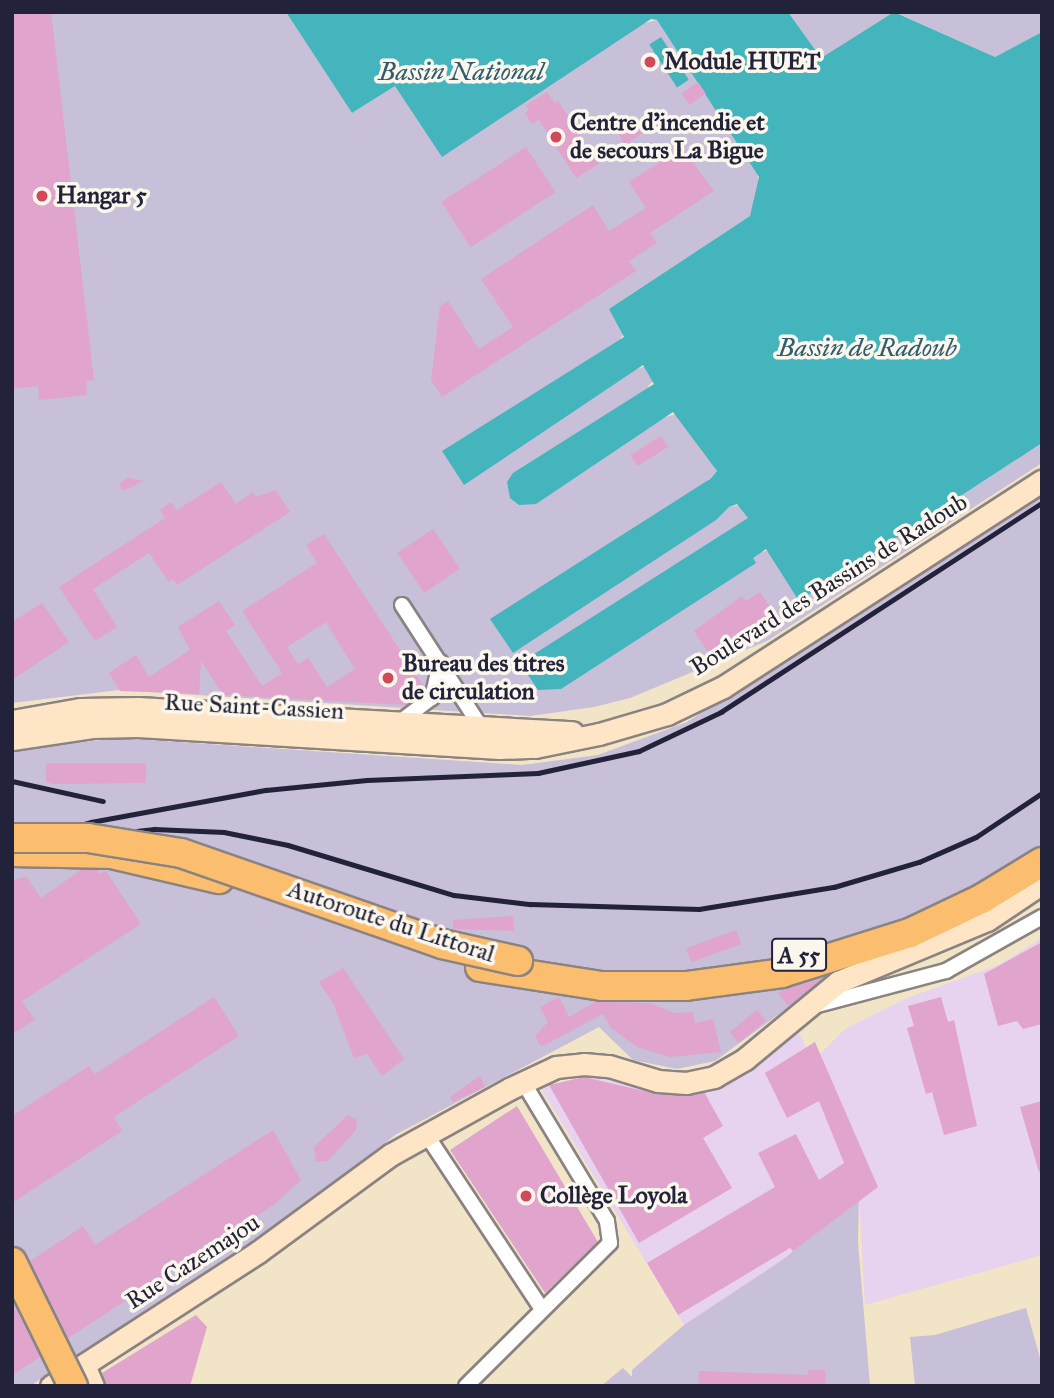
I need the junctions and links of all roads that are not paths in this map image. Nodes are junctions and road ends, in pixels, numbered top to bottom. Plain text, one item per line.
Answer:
1 (1042, 481) edge
2 (402, 605) dead end
3 (440, 662) junction
4 (12, 721) edge
5 (397, 722) junction
6 (481, 727) junction
7 (599, 734) junction
8 (12, 739) edge
9 (494, 748) junction
10 (12, 838) edge
11 (1042, 845) edge
12 (12, 852) edge
13 (1042, 862) edge
14 (1042, 883) edge
15 (1042, 918) edge
16 (799, 1012) junction
17 (523, 1082) junction
18 (426, 1134) junction
19 (12, 1262) edge
20 (542, 1309) junction
21 (79, 1376) edge
22 (52, 1386) edge
23 (93, 1386) edge
24 (466, 1386) edge

1 - 7 street, Boulevard des Bassins de Radoub
2 - 3 street
3 - 5 street
3 - 6 street
4 - 5 street, Rue Saint-Cassien
5 - 6 street, Rue Saint-Cassien
6 - 7 street, Boulevard des Bassins de Radoub
6 - 9 street
7 - 9 street, Boulevard des Bassins de Radoub
8 - 9 street, Rue Saint-Cassien
10 - 11 highway, Autoroute du Littoral / A 55, bridge
12 - 13 highway, Autoroute du Littoral / A 55
14 - 16 street, Rue Cazemajou
15 - 16 street
16 - 17 street, Rue Cazemajou
17 - 18 street, Rue Cazemajou
17 - 20 street
18 - 20 street
18 - 21 street, Rue Cazemajou
19 - 21 highway, bridge
20 - 24 street
21 - 22 street, Rue Cazemajou
21 - 23 street

